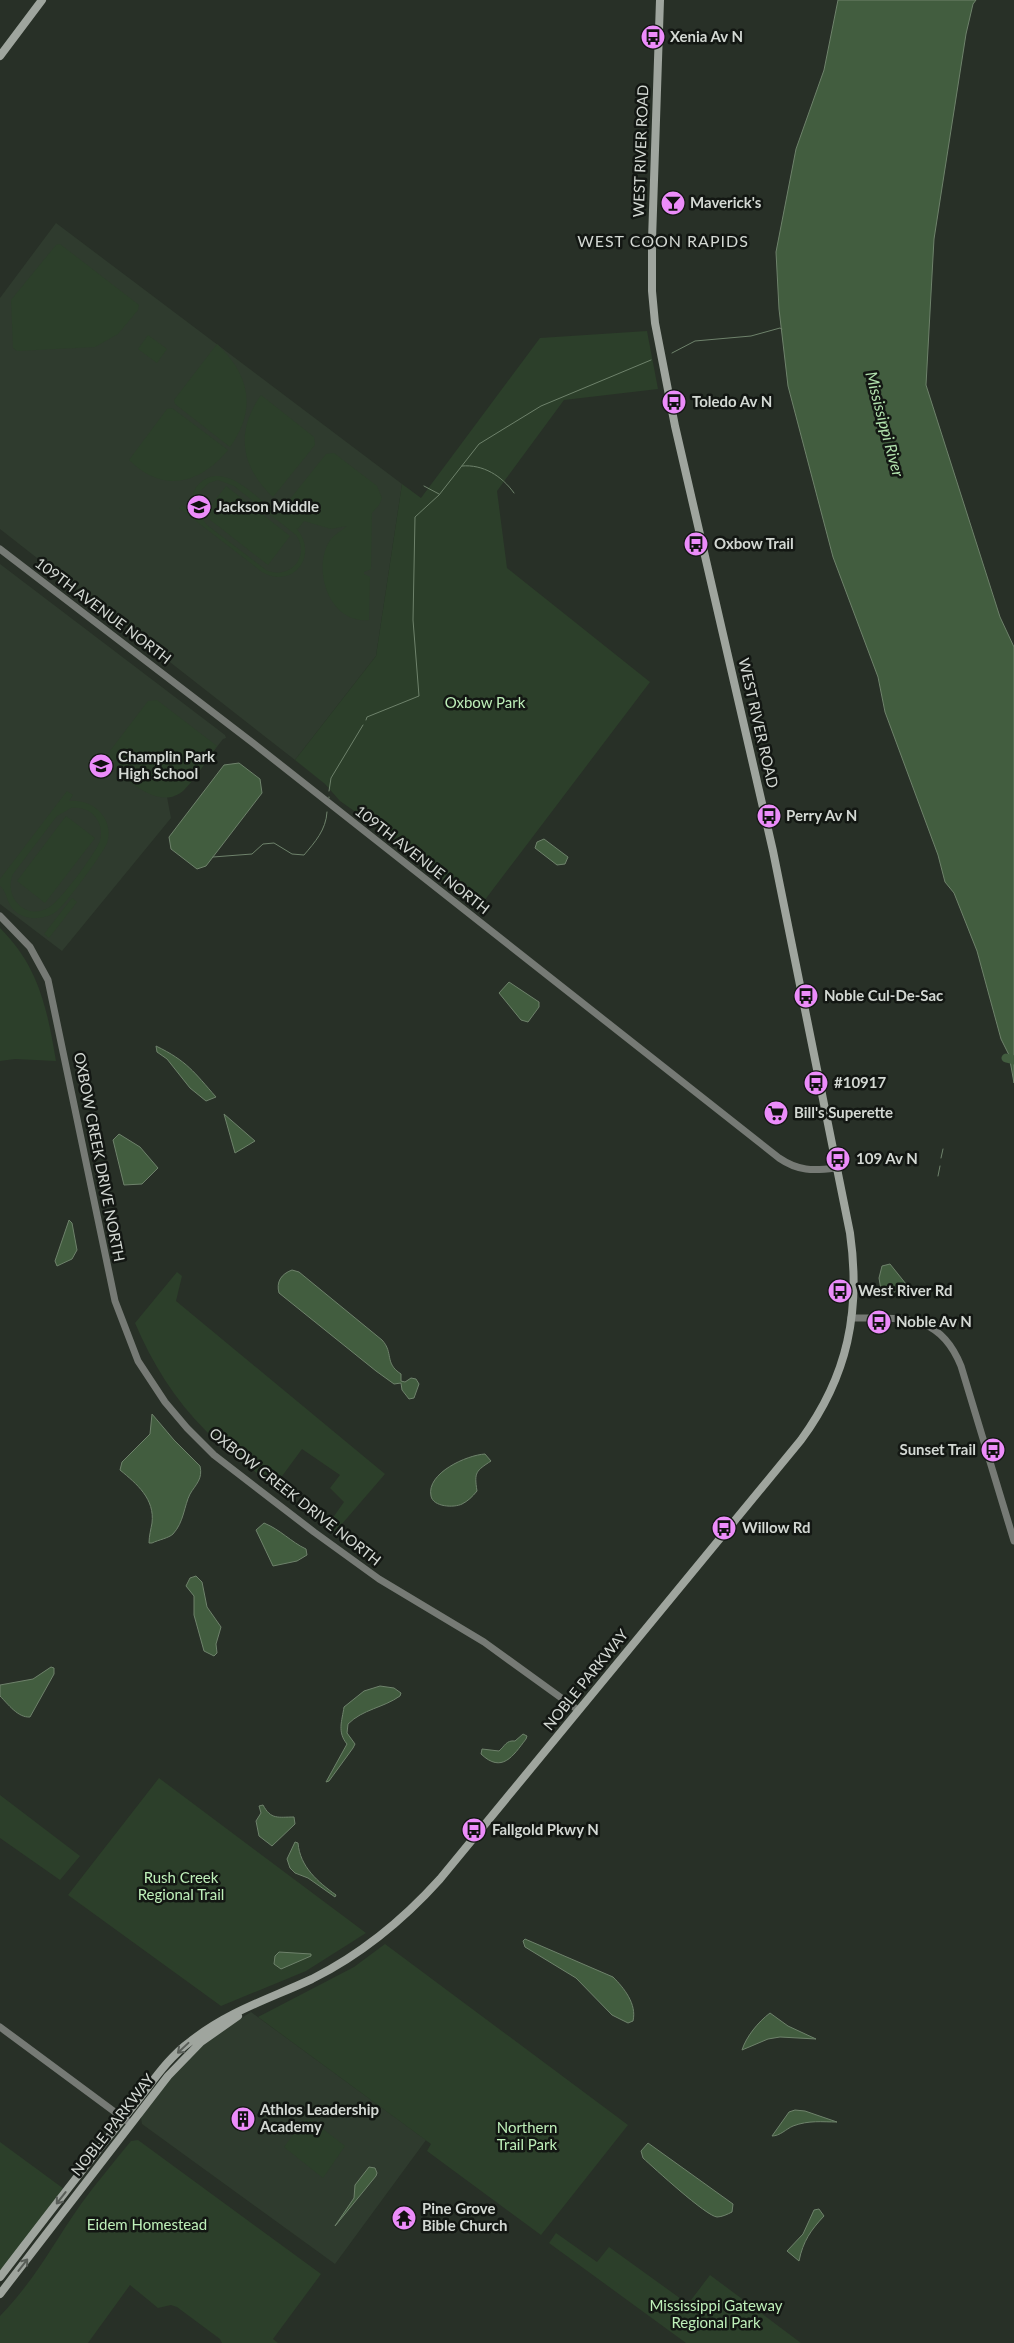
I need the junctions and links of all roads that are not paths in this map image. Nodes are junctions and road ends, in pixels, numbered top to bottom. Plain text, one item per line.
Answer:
1 (42, 0) edge
2 (660, 0) edge
3 (0, 56) edge
4 (0, 549) edge
5 (0, 916) edge
6 (835, 1168) junction
7 (851, 1318) junction
8 (1014, 1541) edge
9 (578, 1710) junction
10 (270, 1998) junction
11 (0, 2027) edge
12 (123, 2118) junction
13 (131, 2124) junction
14 (0, 2277) edge
15 (0, 2294) edge

1 - 3 main road
2 - 6 main road, WEST RIVER ROAD
4 - 6 street, 109TH AVENUE NORTH
5 - 9 street, OXBOW CREEK DRIVE NORTH
6 - 7 main road, WEST RIVER ROAD
7 - 8 street
7 - 9 main road, NOBLE PARKWAY
9 - 10 main road, NOBLE PARKWAY
10 -> 12 main road, NOBLE PARKWAY
10 - 13 main road, NOBLE PARKWAY
11 - 12 street
12 - 13 street
12 -> 14 main road, NOBLE PARKWAY
15 -> 13 main road, NOBLE PARKWAY

